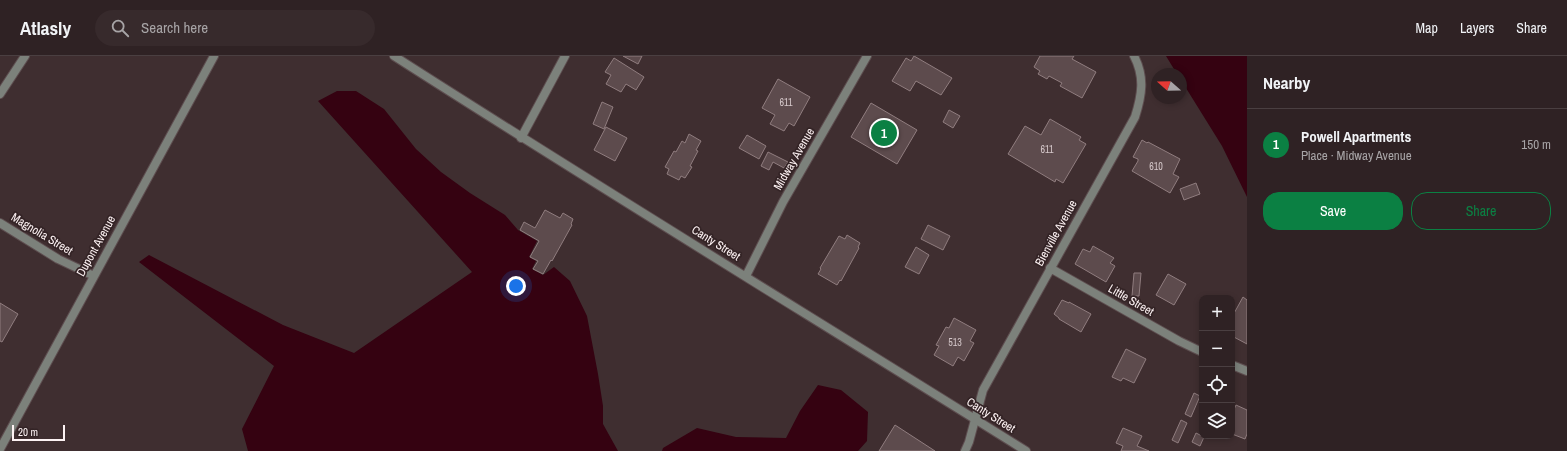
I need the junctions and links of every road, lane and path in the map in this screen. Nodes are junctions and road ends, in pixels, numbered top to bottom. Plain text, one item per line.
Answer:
1 (25, 56) edge
2 (214, 56) edge
3 (394, 56) edge
4 (565, 56) edge
5 (867, 56) edge
6 (1134, 56) edge
7 (0, 94) edge
8 (521, 138) junction
9 (0, 223) edge
10 (1050, 268) junction
11 (94, 276) junction
12 (746, 276) junction
13 (1199, 350) edge
14 (1235, 366) edge
15 (1247, 371) edge
16 (975, 419) junction
17 (0, 448) edge
18 (965, 451) edge
19 (1026, 451) edge

1 - 7 street
2 - 11 street, Dupont Avenue
3 - 8 street, Canty Street
4 - 8 street
5 - 12 street, Midway Avenue
6 - 10 street, Bienville Avenue
8 - 12 street, Canty Street
9 - 11 street, Magnolia Street
10 - 13 street, Little Street
10 - 16 street, Bienville Avenue
11 - 17 street, Dupont Avenue
12 - 16 street, Canty Street
14 - 15 street
16 - 18 street, Bienville Avenue
16 - 19 street, Canty Street

